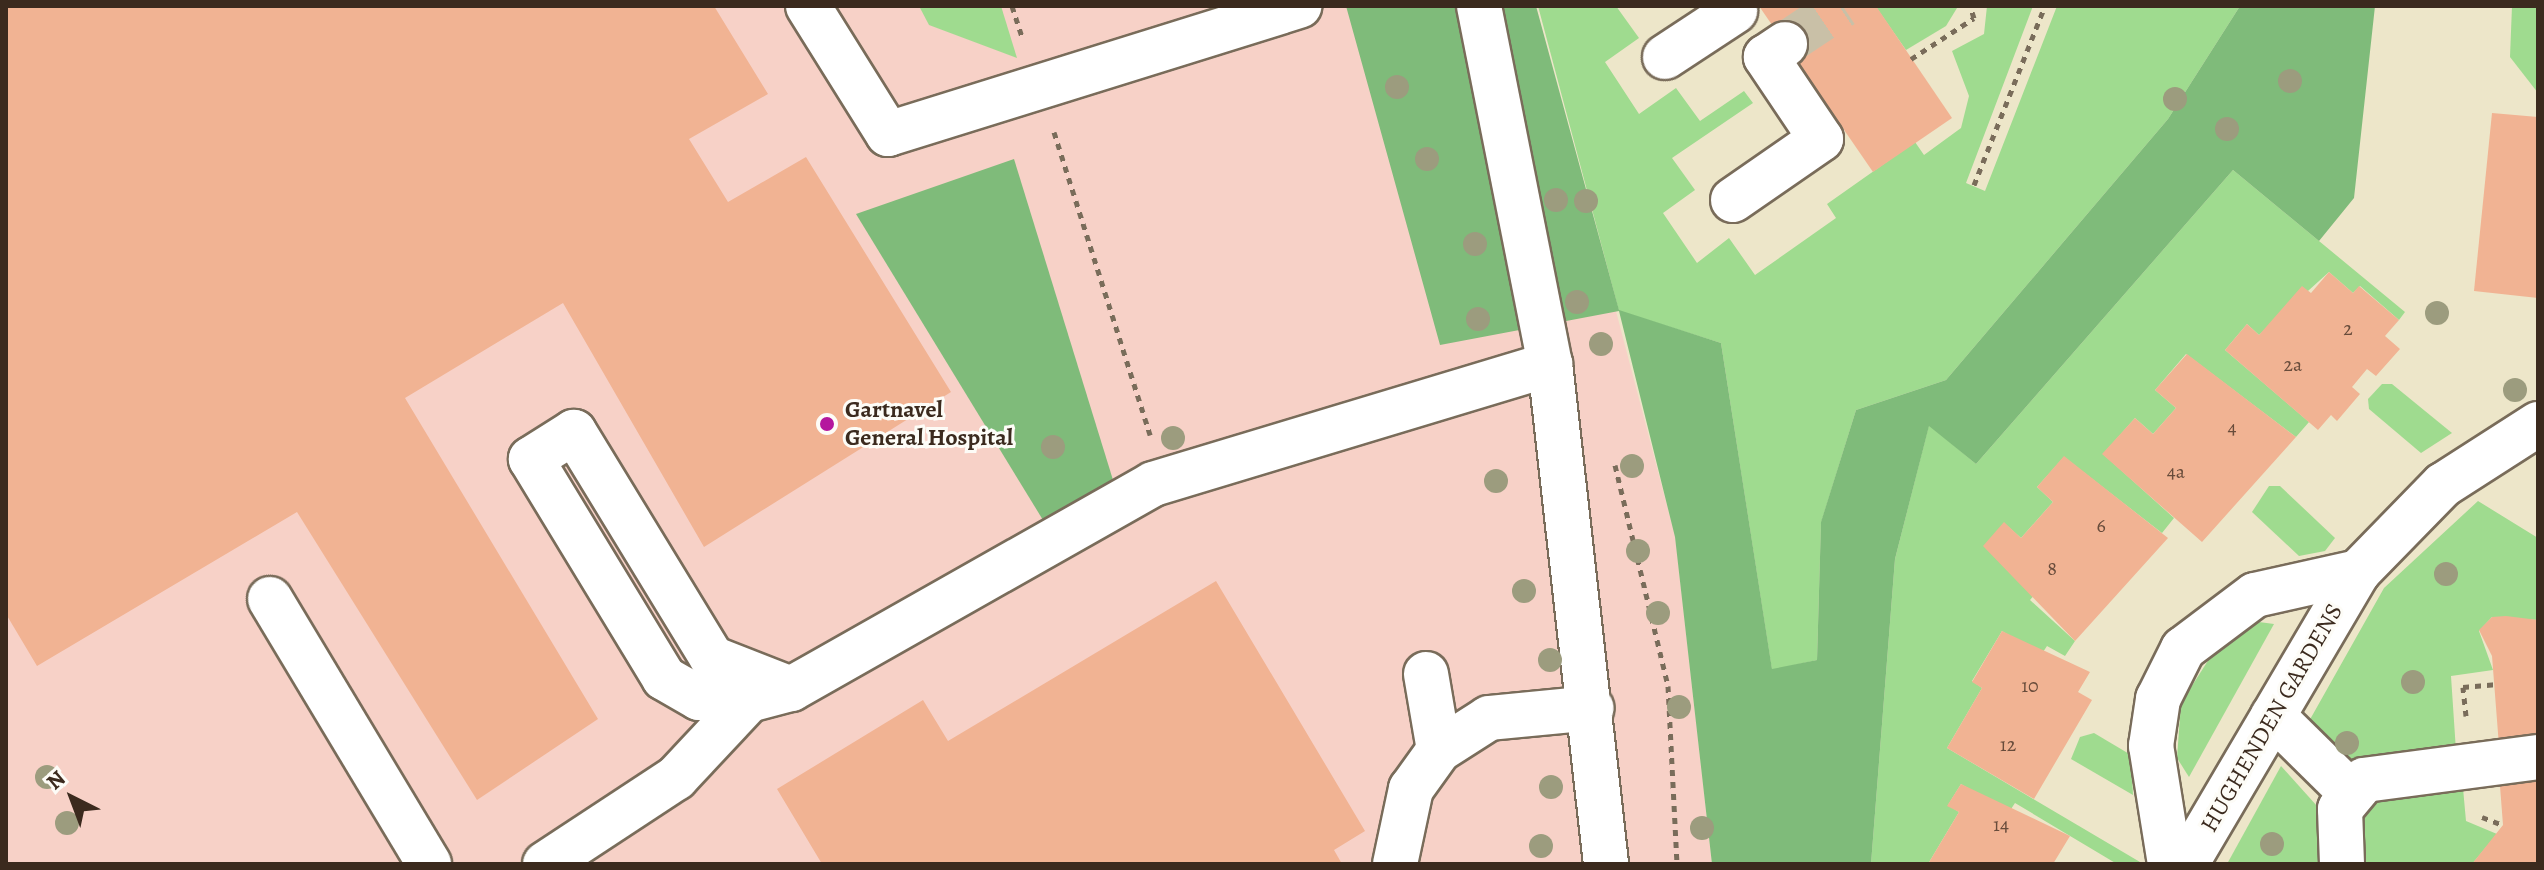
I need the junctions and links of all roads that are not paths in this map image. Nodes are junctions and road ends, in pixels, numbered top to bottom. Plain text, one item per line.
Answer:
1 (808, 6) edge
2 (1300, 6) edge
3 (1479, 6) edge
4 (1733, 8) edge
5 (1665, 57) dead end
6 (1733, 200) dead end
7 (1550, 364) junction
8 (2538, 424) edge
9 (2358, 572) junction
10 (270, 599) dead end
11 (1426, 674) dead end
12 (791, 689) junction
13 (749, 700) junction
14 (1592, 708) junction
15 (2273, 716) junction
16 (1439, 750) junction
17 (2538, 757) edge
18 (2350, 792) junction
19 (429, 864) edge
20 (545, 864) edge
21 (1395, 864) edge
22 (1606, 864) edge
23 (2170, 864) edge
24 (2186, 864) edge
25 (2342, 864) edge

1 - 2 street
3 - 7 street
4 - 5 street
4 - 6 street
7 - 12 street
7 - 14 street
8 - 9 street, HUGHENDEN GARDENS
9 - 15 street, HUGHENDEN GARDENS
9 - 23 street, HUGHENDEN GARDENS
10 - 19 street
11 - 16 street
12 - 13 street
12 - 13 street
13 - 20 street
14 - 16 street
14 - 22 street
15 - 18 street
15 - 24 street, HUGHENDEN GARDENS
16 - 21 street
17 - 18 street
18 - 25 street

